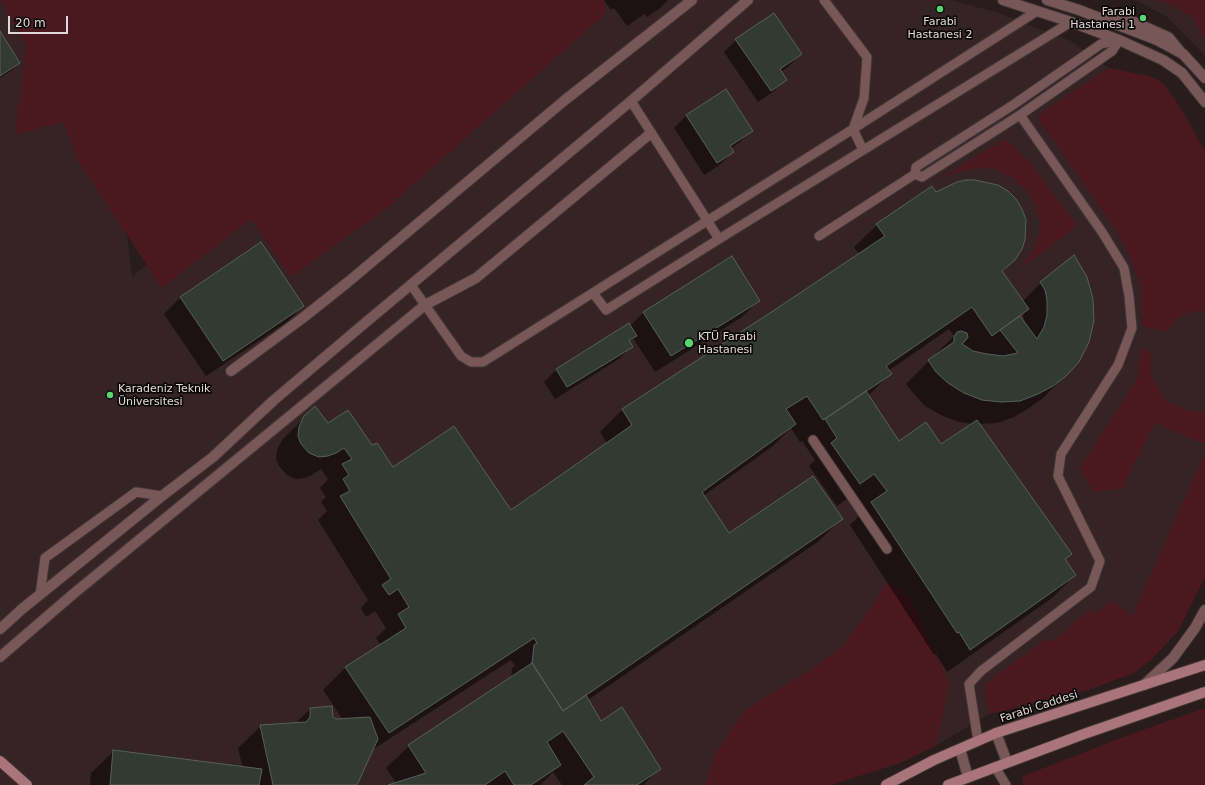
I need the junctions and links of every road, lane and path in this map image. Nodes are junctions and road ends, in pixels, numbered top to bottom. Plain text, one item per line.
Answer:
1 (692, 0) edge
2 (748, 0) edge
3 (824, 0) edge
4 (1003, 0) edge
5 (1047, 0) edge
6 (1037, 11) junction
7 (1071, 22) junction
8 (1119, 40) junction
9 (1205, 78) edge
10 (631, 101) junction
11 (1205, 102) edge
12 (1020, 115) junction
13 (853, 129) junction
14 (651, 133) junction
15 (863, 150) junction
16 (915, 174) junction
17 (707, 220) junction
18 (819, 236) dead end
19 (719, 239) junction
20 (411, 285) junction
21 (593, 293) junction
22 (425, 305) junction
23 (231, 371) dead end
24 (813, 440) dead end
25 (162, 496) junction
26 (887, 550) dead end
27 (40, 595) junction
28 (1205, 610) edge
29 (0, 629) edge
30 (0, 657) edge
31 (1205, 665) edge
32 (1142, 687) junction
33 (1205, 692) edge
34 (996, 733) junction
35 (978, 741) junction
36 (960, 749) junction
37 (0, 761) edge
38 (1007, 762) junction
39 (995, 767) junction
40 (968, 778) junction
41 (27, 785) edge
42 (886, 785) edge
43 (948, 785) edge
44 (1006, 785) edge

1 - 23 street
2 - 10 street
3 - 13 lane
4 - 6 street
5 - 9 street
6 - 7 street
6 - 13 lane
7 - 8 street
7 - 15 lane
8 - 11 street
8 - 12 lane
8 - 16 lane
10 - 14 lane
10 - 20 street
12 - 16 lane
12 - 35 lane
13 - 15 lane
13 - 17 lane
14 - 17 lane
14 - 22 street
15 - 19 lane
16 - 18 lane
17 - 19 lane
17 - 21 lane
19 - 21 lane
20 - 22 lane
20 - 25 street
21 - 22 lane
22 - 30 street
24 - 26 lane
25 - 27 street
25 - 27 lane
27 - 29 street
28 - 32 street
31 - 32 street, Farabi Caddesi
32 - 34 street, Farabi Caddesi
33 - 38 street
34 - 35 street, Farabi Caddesi
34 - 38 street
35 - 36 street, Farabi Caddesi
36 - 40 street
36 - 42 street, Farabi Caddesi
37 - 41 street
38 - 39 street
39 - 40 street
39 - 44 lane
40 - 43 street

